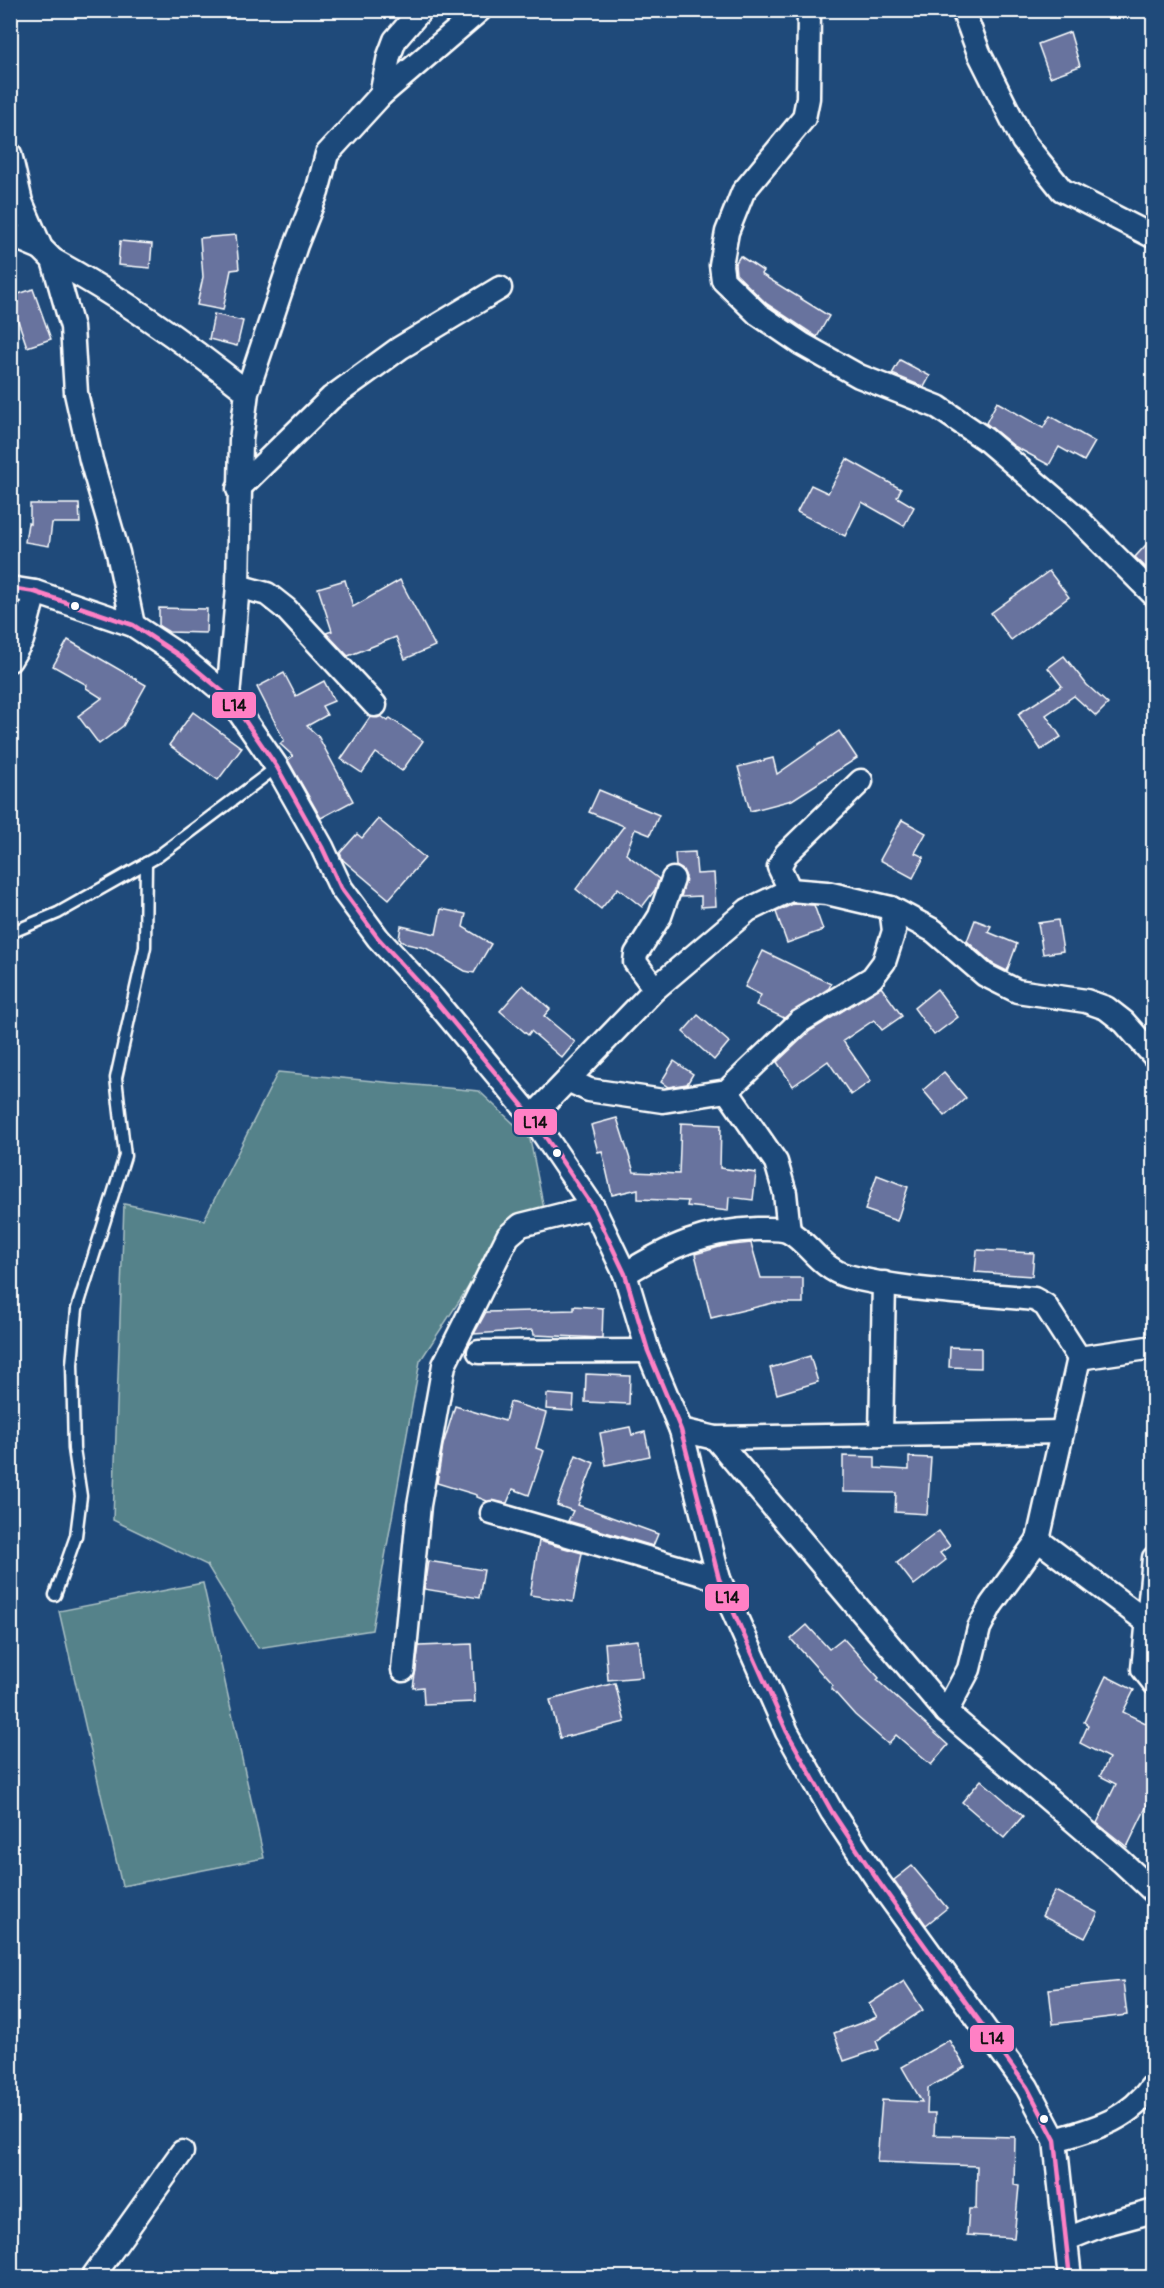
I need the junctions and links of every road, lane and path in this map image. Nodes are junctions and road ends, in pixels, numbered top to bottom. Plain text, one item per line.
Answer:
1 (422, 10) edge
2 (480, 10) edge
3 (809, 10) edge
4 (963, 10) edge
5 (381, 95) junction
6 (10, 154) edge
7 (10, 235) edge
8 (1154, 237) edge
9 (47, 254) junction
10 (501, 288) dead end
11 (247, 392) junction
12 (238, 489) junction
13 (238, 586) junction
14 (10, 588) edge
15 (35, 592) junction
16 (1154, 595) edge
17 (133, 625) junction
18 (10, 660) edge
19 (228, 696) junction
20 (375, 705) dead end
21 (277, 768) junction
22 (861, 781) dead end
23 (146, 863) junction
24 (673, 879) dead end
25 (790, 890) junction
26 (891, 908) junction
27 (10, 933) edge
28 (656, 989) junction
29 (1154, 1056) edge
30 (568, 1080) junction
31 (727, 1091) junction
32 (532, 1117) junction
33 (593, 1207) junction
34 (789, 1232) junction
35 (625, 1274) junction
36 (884, 1283) junction
37 (1154, 1347) edge
38 (648, 1351) junction
39 (480, 1352) dead end
40 (1079, 1359) junction
41 (681, 1430) junction
42 (1061, 1432) junction
43 (881, 1435) junction
44 (715, 1438) junction
45 (492, 1513) dead end
46 (1038, 1540) junction
47 (1154, 1558) edge
48 (1153, 1565) edge
49 (719, 1579) junction
50 (55, 1595) dead end
51 (1147, 1622) junction
52 (404, 1670) dead end
53 (1154, 1683) edge
54 (945, 1712) junction
55 (1154, 1892) edge
56 (1154, 2084) edge
57 (1055, 2140) junction
58 (182, 2152) dead end
59 (1154, 2211) edge
60 (1067, 2239) junction
61 (92, 2277) edge
62 (1070, 2277) edge

1 - 5 street
2 - 5 street
3 - 16 street
4 - 8 street
5 - 11 street
6 - 9 street
7 - 9 street
9 - 11 street
9 - 17 street
10 - 12 street
11 - 12 street
12 - 13 street
13 - 19 street
13 - 20 street
14 - 15 street
15 - 17 street
15 - 18 street
17 - 19 street
19 - 21 street
21 - 23 lane
21 - 32 street
22 - 25 street
23 - 27 lane
23 - 50 lane
24 - 28 street
25 - 26 street
25 - 28 street
26 - 29 street
26 - 31 street
28 - 30 street
30 - 31 street
30 - 32 street
31 - 34 street
32 - 33 street
33 - 35 street
33 - 52 street
34 - 35 street
34 - 36 street
35 - 38 street
36 - 40 street
36 - 43 street
37 - 40 street
38 - 39 street
38 - 41 street
40 - 42 street
41 - 44 street
41 - 49 street
42 - 43 street
42 - 46 street
43 - 44 street
44 - 54 street
45 - 49 street
46 - 51 street
46 - 54 street
47 - 48 street
48 - 51 street
49 - 57 street
51 - 53 street
54 - 55 street
56 - 57 street
57 - 60 street
58 - 61 street
59 - 60 street
60 - 62 street

